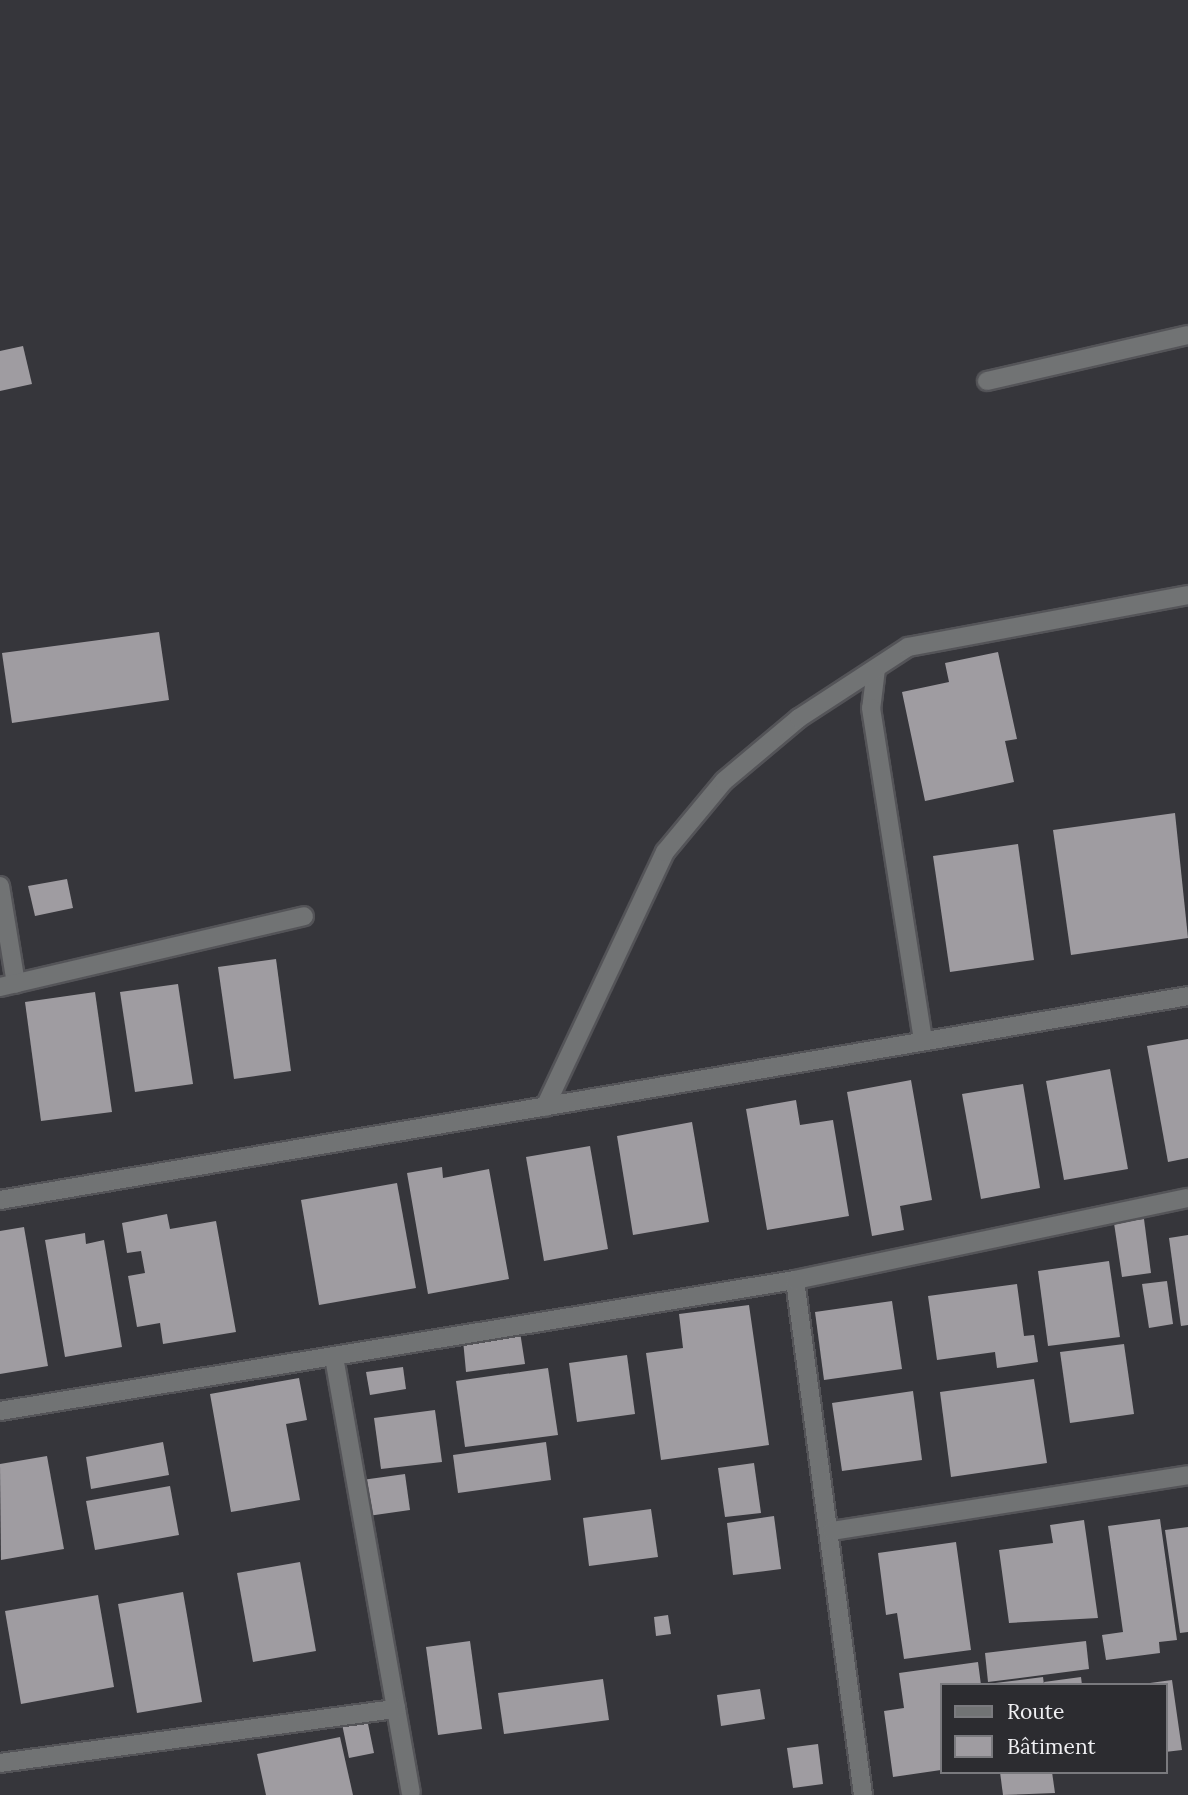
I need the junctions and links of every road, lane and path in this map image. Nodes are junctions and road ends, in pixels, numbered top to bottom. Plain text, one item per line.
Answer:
1 (1188, 335) edge
2 (987, 381) dead end
3 (1188, 595) edge
4 (876, 669) junction
5 (0, 886) edge
6 (304, 916) dead end
7 (8, 986) edge
8 (1188, 996) edge
9 (923, 1041) junction
10 (545, 1107) junction
11 (1188, 1198) edge
12 (0, 1200) edge
13 (795, 1280) junction
14 (334, 1357) junction
15 (0, 1411) edge
16 (1188, 1475) edge
17 (832, 1531) junction
18 (396, 1709) junction
19 (0, 1763) edge
20 (411, 1792) dead end
21 (863, 1795) edge

1 - 2 street
3 - 4 street
4 - 9 street
4 - 10 street
5 - 7 street
6 - 7 street
8 - 9 street
9 - 10 street
10 - 12 street
11 - 13 street
13 - 14 street
13 - 17 street
14 - 15 street
14 - 18 street
16 - 17 street
17 - 21 street
18 - 19 street
18 - 20 street

